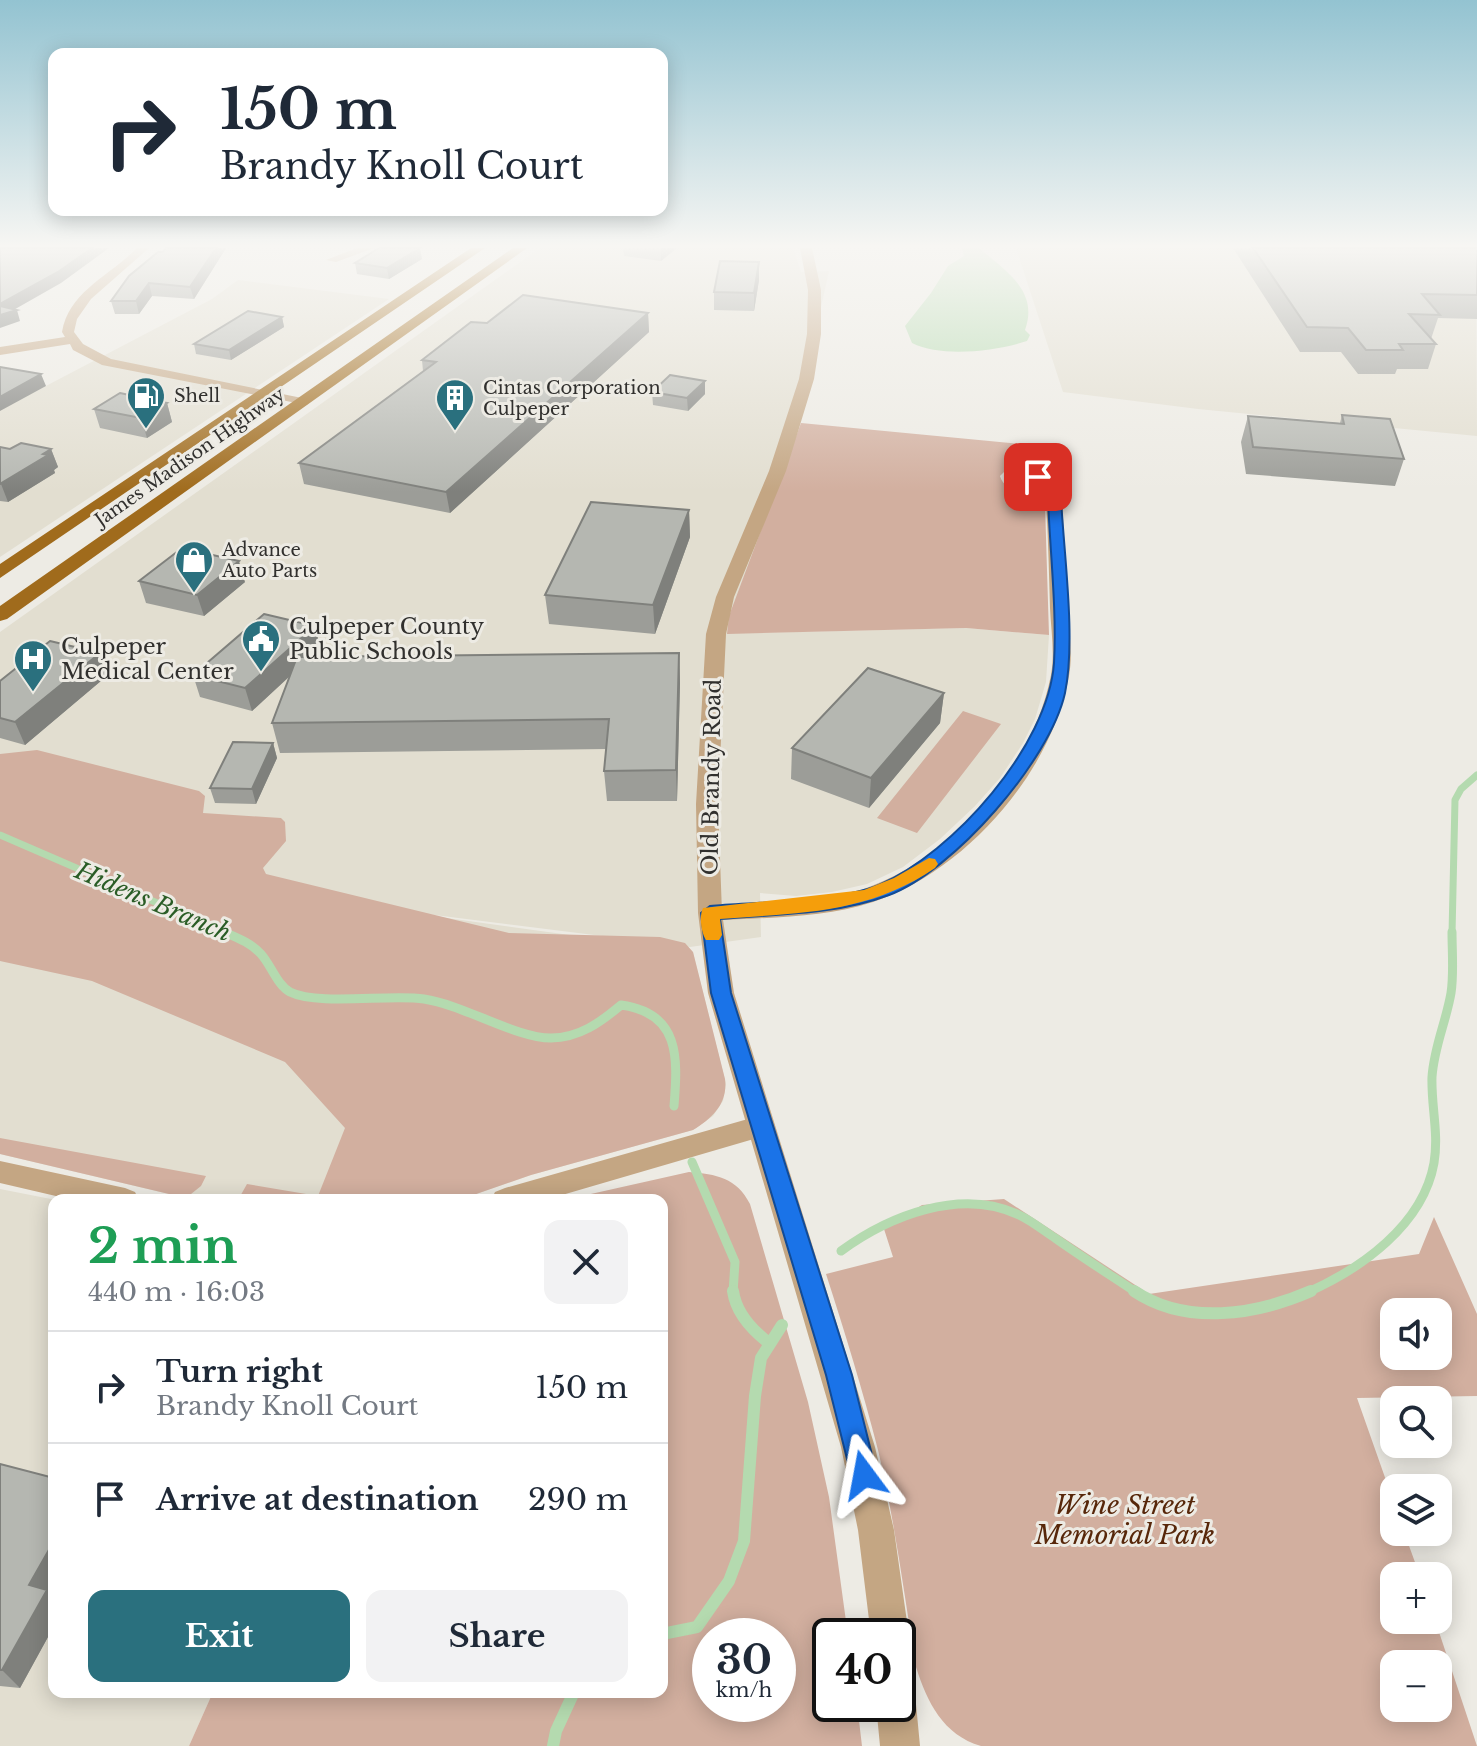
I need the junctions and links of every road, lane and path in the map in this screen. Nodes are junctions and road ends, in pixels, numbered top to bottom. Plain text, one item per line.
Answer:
1 (69, 329) edge
2 (359, 329) edge
3 (405, 329) edge
4 (814, 329) edge
5 (71, 340) junction
6 (0, 351) edge
7 (263, 394) junction
8 (302, 402) junction
9 (1038, 477) dead end
10 (0, 572) edge
11 (0, 615) edge
12 (710, 913) junction
13 (762, 1126) junction
14 (0, 1172) edge
15 (98, 1194) edge
16 (526, 1194) edge
17 (888, 1618) edge
18 (898, 1722) edge
19 (900, 1746) edge

1 - 5 street
2 - 7 main road, James Madison Highway
3 - 8 main road, James Madison Highway
4 - 12 street, Old Brandy Road
5 - 6 street
5 - 7 street
7 - 8 street
7 - 10 main road, James Madison Highway
8 - 11 main road, James Madison Highway
9 - 12 street
12 - 13 street, Old Brandy Road
13 - 16 street
13 - 17 street, Old Brandy Road
14 - 15 street
18 - 19 street

